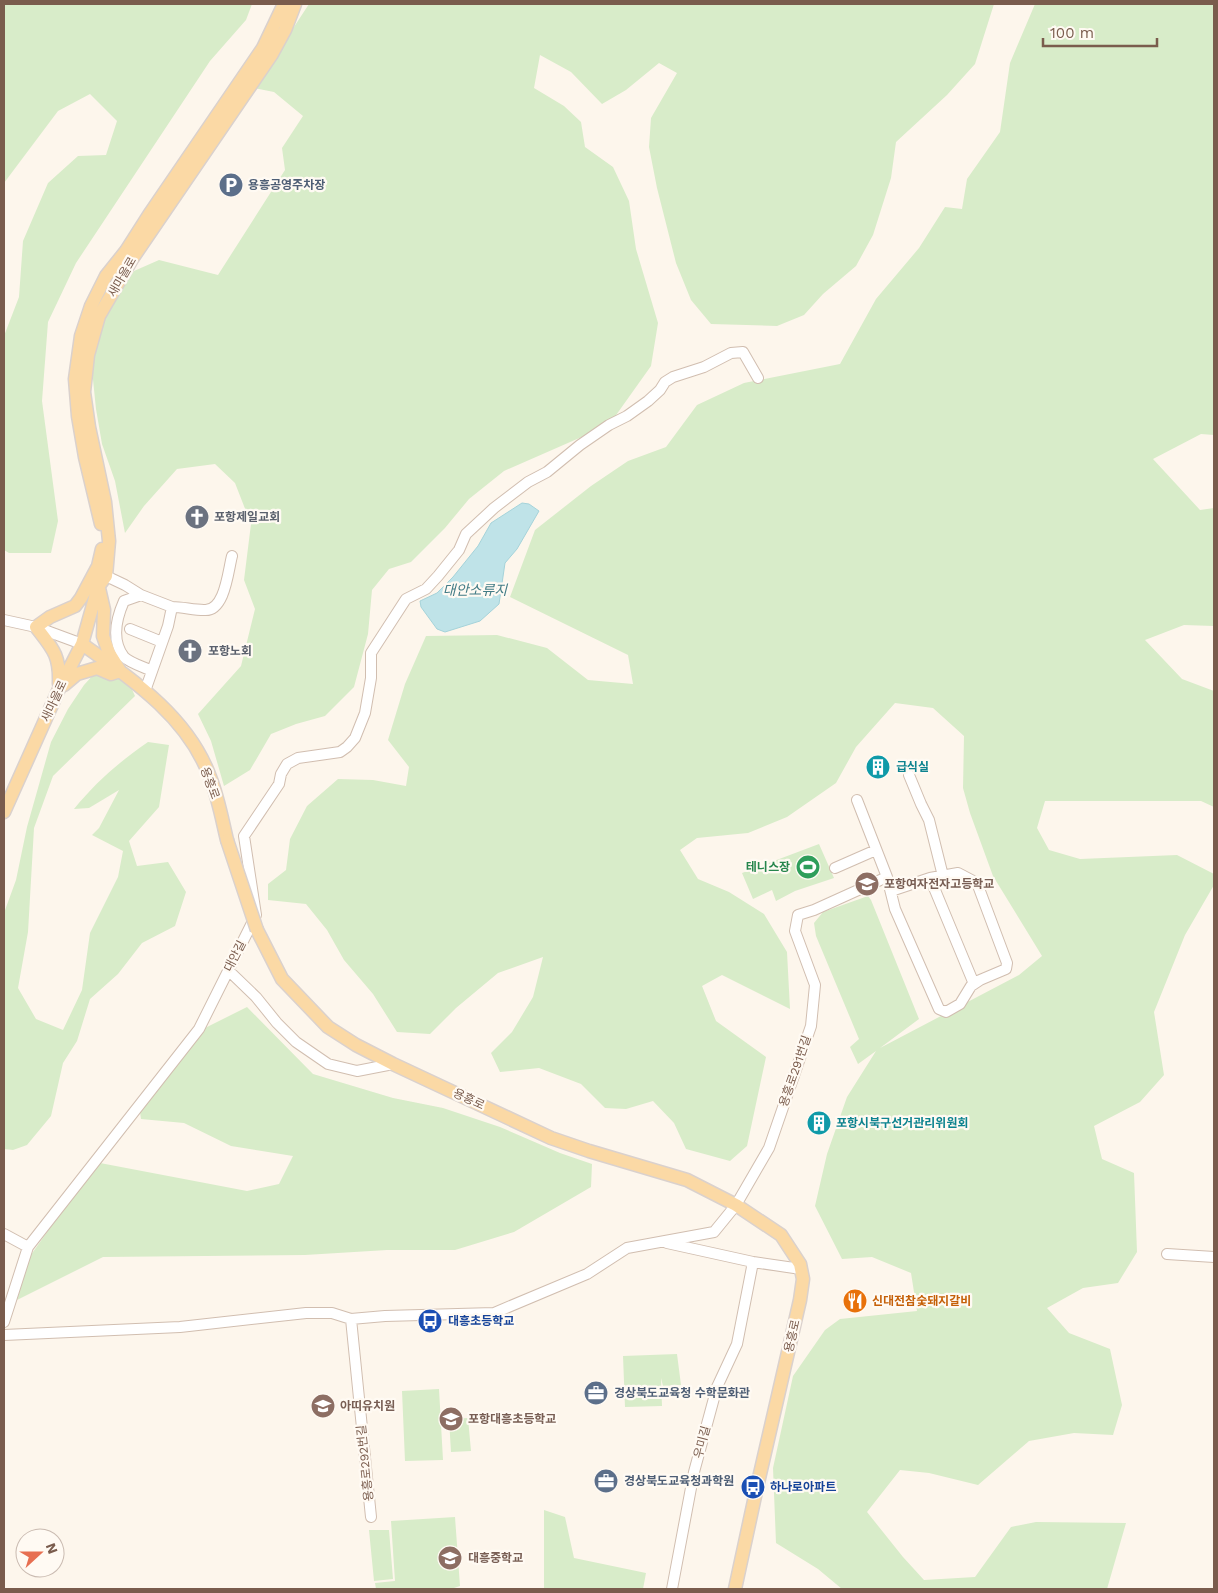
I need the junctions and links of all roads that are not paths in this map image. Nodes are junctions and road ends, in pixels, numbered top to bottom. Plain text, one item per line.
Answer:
1 (284, 4) edge
2 (295, 4) edge
3 (758, 378) dead end
4 (232, 556) dead end
5 (98, 566) junction
6 (106, 576) junction
7 (98, 587) junction
8 (141, 595) junction
9 (172, 607) junction
10 (4, 620) edge
11 (36, 627) junction
12 (130, 629) dead end
13 (162, 642) junction
14 (82, 644) junction
15 (120, 671) junction
16 (152, 671) junction
17 (59, 689) junction
18 (145, 691) junction
19 (909, 775) dead end
20 (856, 800) dead end
21 (4, 812) edge
22 (876, 850) junction
23 (835, 868) dead end
24 (943, 876) junction
25 (888, 877) junction
26 (930, 878) junction
27 (891, 891) junction
28 (228, 970) junction
29 (974, 984) junction
30 (393, 1064) junction
31 (736, 1205) junction
32 (4, 1234) edge
33 (664, 1242) junction
34 (28, 1247) junction
35 (1167, 1254) dead end
36 (1214, 1257) edge
37 (753, 1262) junction
38 (801, 1269) junction
39 (351, 1320) junction
40 (4, 1322) edge
41 (4, 1335) edge
42 (371, 1516) dead end
43 (672, 1589) edge
44 (735, 1589) edge

1 - 5 main road, 새마을로
2 - 6 main road, 새마을로
3 - 28 street, 대안길
4 - 9 street
5 - 7 main road, 새마을로
5 - 11 main road
6 - 7 main road, 새마을로
6 - 8 street
7 - 14 main road, 새마을로
7 - 15 main road
8 - 9 street
8 - 16 street
9 - 13 street
10 - 11 street, 용흥로
11 - 14 street, 용흥로
11 - 17 main road
12 - 13 street
13 - 16 street
14 - 15 main road, 용흥로
14 - 17 main road, 새마을로
15 - 17 main road
15 - 18 main road, 용흥로
16 - 18 street
17 - 21 main road, 새마을로
18 - 30 main road, 용흥로, bridge
19 - 24 street
20 - 22 street
22 - 23 street
22 - 25 street
24 - 26 street
24 - 29 street
25 - 27 street
25 - 31 street, 용흥로291번길
26 - 27 street
26 - 29 street
27 - 29 street
28 - 30 street
28 - 34 street, 대안길
30 - 31 main road, 용흥로
31 - 33 street, 용흥로291번길
31 - 38 main road, 용흥로
32 - 34 street
33 - 37 street
33 - 39 street, 용흥로291번길
34 - 40 street, 대안길
35 - 36 street
37 - 38 street
37 - 43 street, 우미길
38 - 44 main road, 용흥로
39 - 41 street
39 - 42 street, 용흥로292번길

